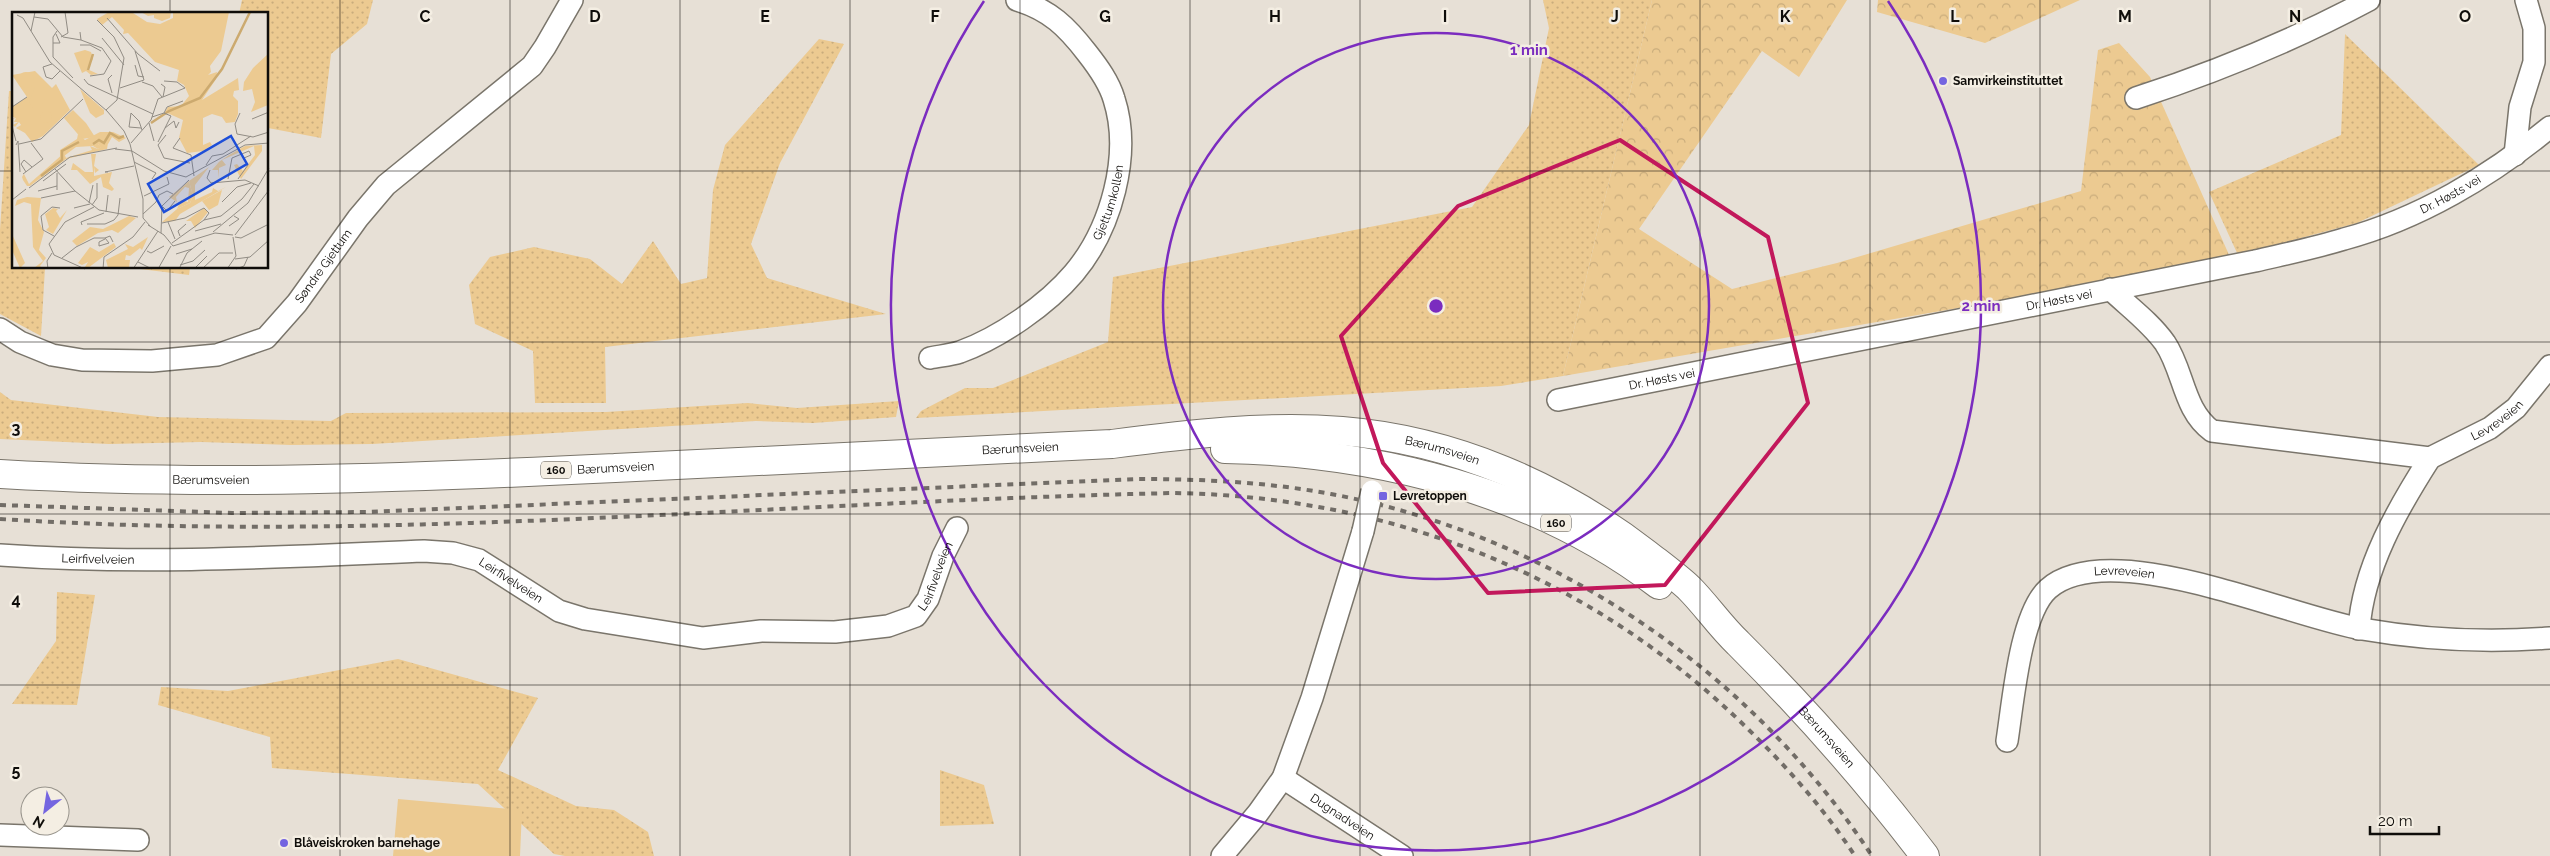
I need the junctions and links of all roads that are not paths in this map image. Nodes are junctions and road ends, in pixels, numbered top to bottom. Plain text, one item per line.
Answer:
1 (572, 0) edge
2 (1017, 0) edge
3 (2369, 0) edge
4 (2526, 0) edge
5 (1044, 3) edge
6 (2136, 98) dead end
7 (2550, 127) edge
8 (2516, 155) junction
9 (2110, 289) junction
10 (0, 329) edge
11 (930, 358) dead end
12 (2550, 366) edge
13 (1558, 400) dead end
14 (1379, 436) junction
15 (1112, 444) junction
16 (2430, 458) junction
17 (1375, 464) junction
18 (0, 474) edge
19 (958, 528) dead end
20 (0, 555) edge
21 (1719, 624) junction
22 (2358, 629) junction
23 (2550, 638) edge
24 (2007, 740) dead end
25 (1283, 778) junction
26 (0, 834) edge
27 (138, 840) dead end
28 (1222, 856) edge
29 (1402, 856) edge
30 (1926, 856) edge

1 - 10 street, Søndre Gjettum
2 - 5 street, Gjettumkollen
3 - 6 street
4 - 8 street
5 - 11 street, Gjettumkollen
7 - 8 street, Dr. Høsts vei
8 - 9 street, Dr. Høsts vei
9 - 13 street, Dr. Høsts vei
9 - 16 street
12 - 16 street, Levreveien
14 - 15 main road, Bærumsveien / 160
14 - 17 street
14 - 21 main road, Bærumsveien / 160
15 - 17 main road, Bærumsveien / 160
15 - 18 main road, Bærumsveien / 160
16 - 22 street
17 - 21 main road, Bærumsveien / 160
17 - 25 street, bridge
19 - 20 street, Leirfivelveien
21 - 30 main road, Bærumsveien / 160
22 - 23 street, Levreveien
22 - 24 street, Levreveien
25 - 28 street
25 - 29 street, Dugnadveien
26 - 27 street

